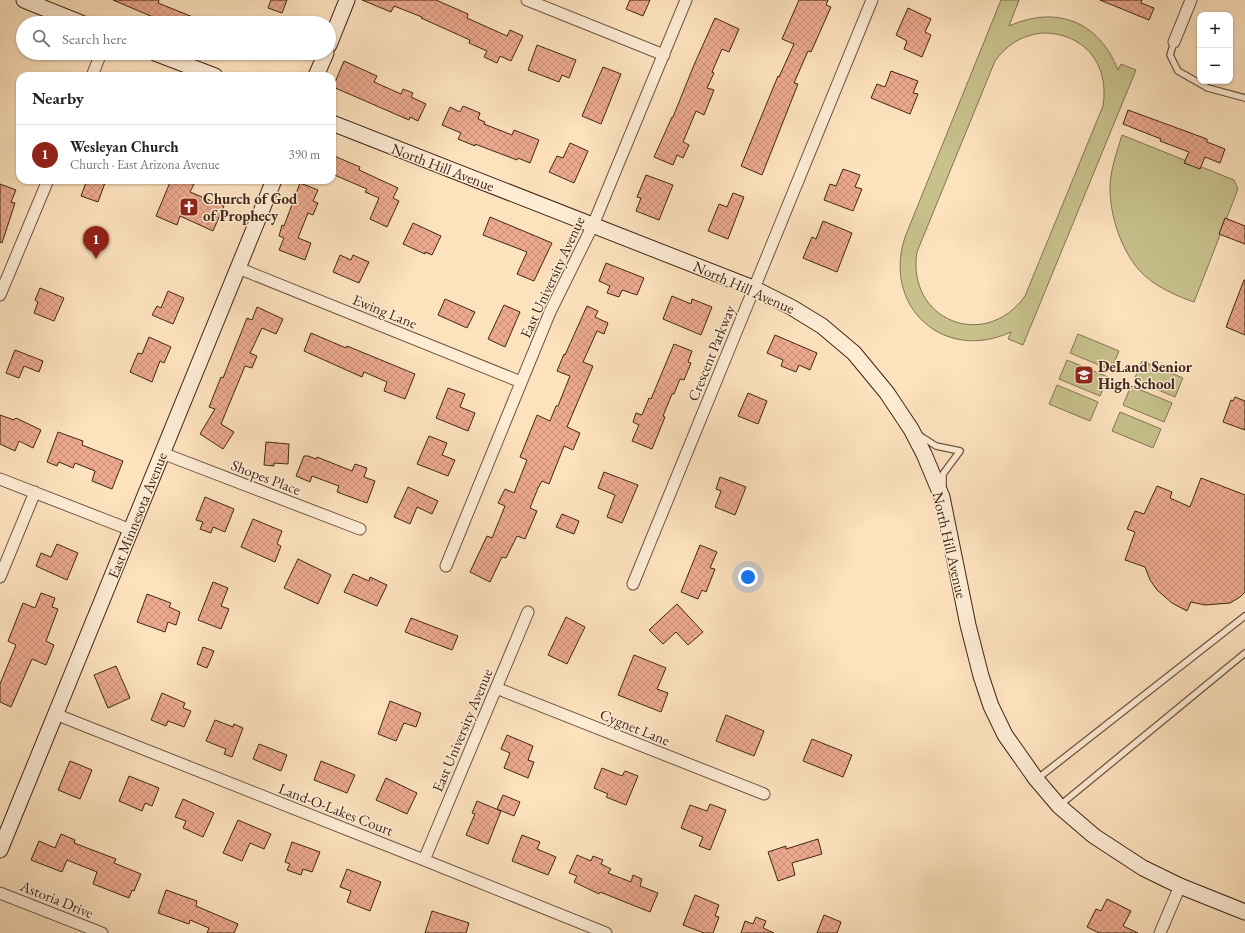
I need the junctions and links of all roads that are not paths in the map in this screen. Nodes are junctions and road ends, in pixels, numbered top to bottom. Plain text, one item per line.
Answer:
1 (24, 0) edge
2 (347, 0) edge
3 (527, 0) edge
4 (686, 0) edge
5 (872, 0) edge
6 (1191, 0) edge
7 (64, 16) edge
8 (336, 28) edge
9 (1174, 42) joint
10 (664, 55) junction
11 (98, 60) edge
12 (173, 60) edge
13 (323, 60) edge
14 (94, 72) edge
15 (205, 72) edge
16 (318, 72) edge
17 (1245, 98) edge
18 (336, 125) edge
19 (46, 184) edge
20 (272, 184) edge
21 (593, 225) junction
22 (238, 268) junction
23 (753, 288) junction
24 (0, 295) edge
25 (521, 382) junction
26 (911, 429) junction
27 (162, 453) junction
28 (0, 479) edge
29 (34, 492) junction
30 (942, 497) junction
31 (360, 529) dead end
32 (131, 530) junction
33 (446, 566) dead end
34 (0, 577) edge
35 (633, 584) dead end
36 (528, 612) dead end
37 (1245, 616) edge
38 (1245, 653) edge
39 (496, 688) junction
40 (56, 714) junction
41 (1036, 779) junction
42 (764, 794) dead end
43 (1059, 806) junction
44 (0, 850) edge
45 (424, 860) junction
46 (1180, 886) junction
47 (0, 892) edge
48 (1245, 912) edge
49 (102, 933) edge
50 (606, 933) edge
51 (1160, 933) edge

1 - 7 street
2 - 8 street
3 - 10 street
4 - 10 street, East University Avenue
5 - 23 street, Crescent Parkway
6 - 9 street
9 - 17 lane
10 - 21 street, East University Avenue
11 - 14 street
12 - 15 street
13 - 16 street
18 - 21 street, North Hill Avenue
19 - 24 street
20 - 22 street, East Minnesota Avenue
21 - 23 street, North Hill Avenue
21 - 25 street, East University Avenue
22 - 25 street, Ewing Lane
22 - 27 street, East Minnesota Avenue
23 - 26 street, North Hill Avenue
23 - 35 street, Crescent Parkway
25 - 33 street, East University Avenue
26 - 30 street, North Hill Avenue
26 - 30 lane
27 - 31 street, Shopes Place
27 - 32 street, East Minnesota Avenue
28 - 29 street
29 - 32 street
29 - 34 street
30 - 41 street, North Hill Avenue
32 - 40 street, East Minnesota Avenue
36 - 39 street, East University Avenue
37 - 41 lane
38 - 43 lane
39 - 42 street, Cygnet Lane
39 - 45 street, East University Avenue
40 - 44 street, East Minnesota Avenue
40 - 45 street, Land-O-Lakes Court
41 - 43 street, North Hill Avenue
43 - 46 street, North Hill Avenue
45 - 50 street, Land-O-Lakes Court
46 - 48 street, North Hill Avenue
46 - 51 street
47 - 49 street, Astoria Drive

